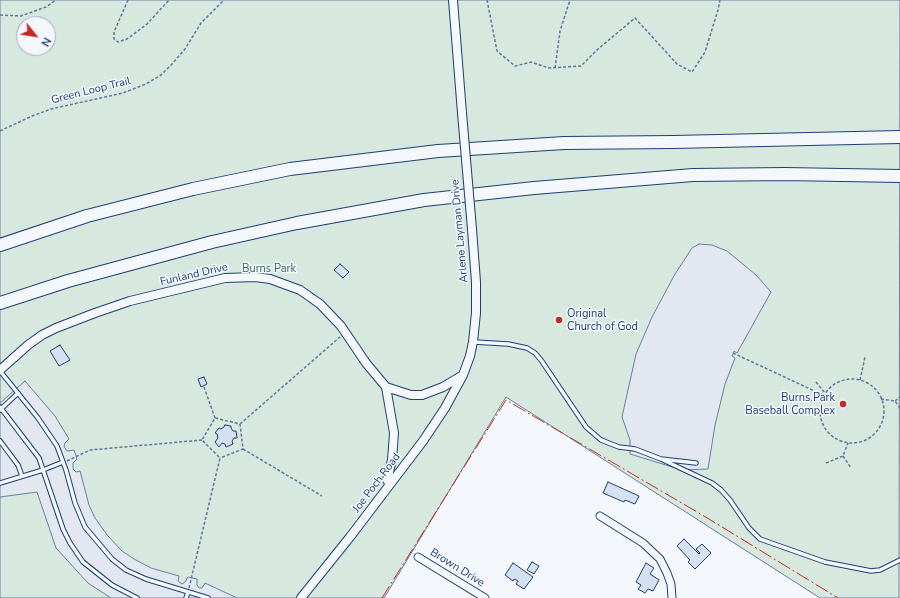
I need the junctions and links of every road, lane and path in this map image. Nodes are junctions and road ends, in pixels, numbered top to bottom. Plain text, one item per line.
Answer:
1 (56, 0) edge
2 (128, 0) edge
3 (169, 0) edge
4 (224, 0) edge
5 (453, 0) edge
6 (487, 0) edge
7 (570, 0) edge
8 (720, 0) edge
9 (0, 15) edge
10 (555, 68) junction
11 (0, 131) edge
12 (900, 137) edge
13 (900, 176) edge
14 (0, 245) edge
15 (0, 303) edge
16 (346, 332) junction
17 (473, 342) junction
18 (733, 353) dead end
19 (865, 357) dead end
20 (0, 370) edge
21 (462, 375) junction
22 (860, 380) junction
23 (816, 382) dead end
24 (204, 387) dead end
25 (386, 387) junction
26 (825, 392) junction
27 (18, 394) junction
28 (822, 396) junction
29 (900, 397) edge
30 (881, 399) junction
31 (808, 401) dead end
32 (895, 401) junction
33 (0, 408) edge
34 (900, 408) edge
35 (215, 418) junction
36 (240, 424) junction
37 (202, 440) junction
38 (0, 441) edge
39 (848, 443) junction
40 (243, 449) junction
41 (843, 456) junction
42 (220, 458) junction
43 (661, 459) junction
44 (64, 462) junction
45 (696, 463) dead end
46 (826, 463) dead end
47 (851, 468) dead end
48 (43, 470) junction
49 (22, 476) junction
50 (0, 483) edge
51 (390, 484) junction
52 (322, 496) dead end
53 (600, 516) dead end
54 (418, 557) dead end
55 (900, 560) edge
56 (188, 592) junction
57 (137, 598) edge
58 (186, 598) edge
59 (208, 598) edge
60 (301, 598) edge
61 (484, 598) edge
62 (672, 598) edge

1 - 9 path
2 - 3 path
4 - 11 path, Green Loop Trail
5 - 17 street, Arlene Layman Drive, bridge
6 - 10 path
7 - 10 path
8 - 10 path
12 - 14 highway
13 - 15 highway
16 - 20 street, Funland Drive
16 - 25 street, Funland Drive
16 - 36 path
17 - 21 street, Arlene Layman Drive
17 - 43 lane
18 - 28 path
19 - 22 path
20 - 27 lane
21 - 25 street
21 - 51 street, Joe Poch Road
22 - 26 path
22 - 30 path
23 - 26 path
24 - 35 path
25 - 51 street, Funland Drive
26 - 28 path
27 - 33 lane
27 - 44 lane
28 - 31 path
28 - 39 path
29 - 32 path
30 - 32 path
30 - 39 path
32 - 34 path
33 - 48 lane
35 - 36 path
35 - 37 path
36 - 40 path
37 - 42 path
37 - 44 path
38 - 49 lane
39 - 41 path
40 - 42 path
40 - 52 path
41 - 46 path
41 - 47 path
42 - 56 path
43 - 45 lane
43 - 55 lane
44 - 48 lane
44 - 56 lane
48 - 49 lane
48 - 57 lane
49 - 50 lane
51 - 60 street, Joe Poch Road
53 - 62 street
54 - 61 street, Brown Drive
56 - 58 lane
56 - 59 lane

